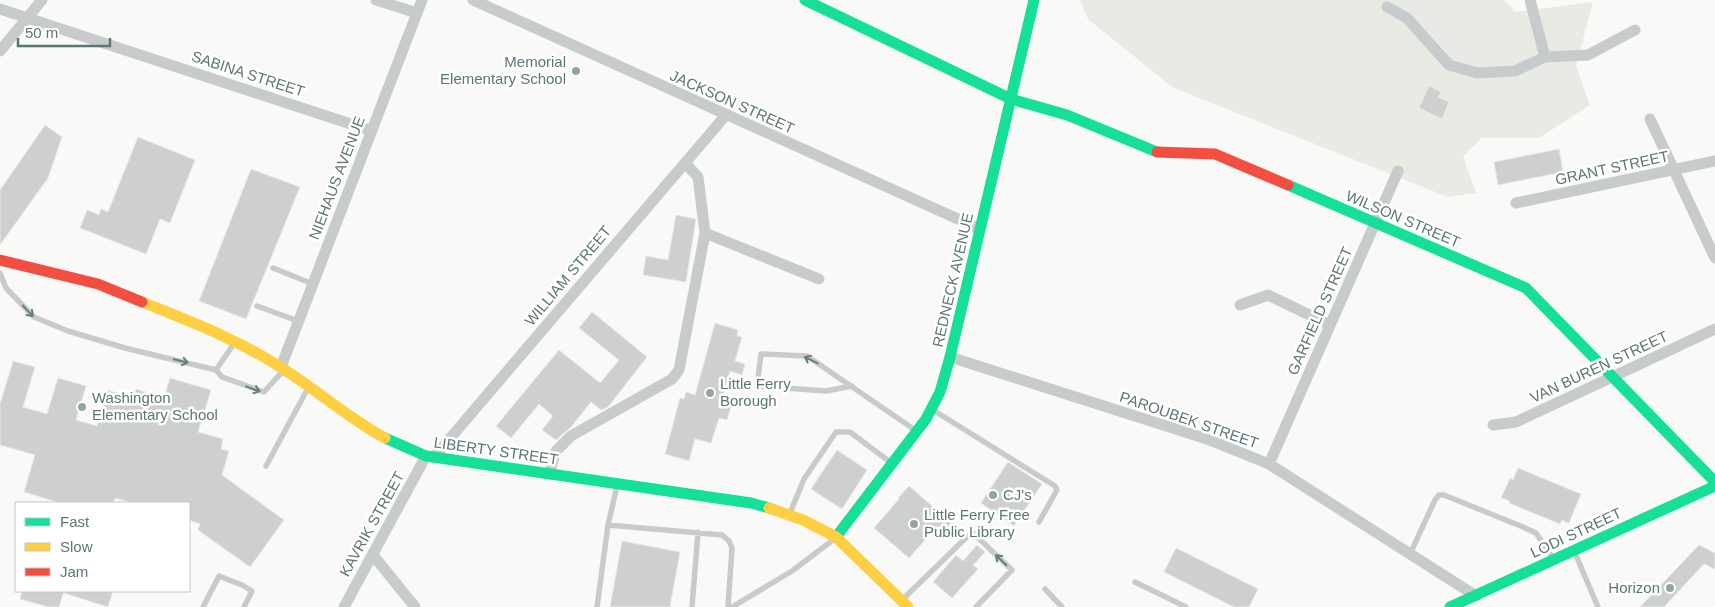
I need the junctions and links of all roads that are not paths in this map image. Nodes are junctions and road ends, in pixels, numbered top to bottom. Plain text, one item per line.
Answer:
1 (42, 0) edge
2 (376, 0) edge
3 (422, 0) edge
4 (473, 0) edge
5 (805, 0) edge
6 (1034, 0) edge
7 (1530, 0) edge
8 (1387, 7) dead end
9 (0, 9) edge
10 (417, 13) junction
11 (28, 17) junction
12 (1635, 30) dead end
13 (0, 51) edge
14 (1545, 57) junction
15 (1011, 99) junction
16 (726, 115) junction
17 (1650, 119) dead end
18 (372, 131) junction
19 (1715, 161) edge
20 (685, 162) junction
21 (1674, 170) junction
22 (1398, 171) dead end
23 (1516, 203) dead end
24 (1375, 223) junction
25 (980, 229) junction
26 (705, 233) junction
27 (1715, 258) edge
28 (0, 260) edge
29 (273, 268) dead end
30 (0, 273) edge
31 (819, 279) dead end
32 (313, 284) junction
33 (1240, 305) dead end
34 (258, 306) dead end
35 (298, 321) junction
36 (1330, 325) junction
37 (1715, 329) edge
38 (236, 342) junction
39 (950, 357) junction
40 (282, 368) junction
41 (216, 370) junction
42 (1614, 376) junction
43 (309, 386) junction
44 (852, 386) junction
45 (931, 409) junction
46 (1493, 425) dead end
47 (917, 431) junction
48 (430, 457) junction
49 (892, 464) junction
50 (1269, 464) junction
51 (266, 466) dead end
52 (549, 474) junction
53 (618, 484) junction
54 (1715, 484) edge
55 (790, 515) junction
56 (1039, 522) dead end
57 (608, 525) junction
58 (698, 532) junction
59 (836, 538) junction
60 (1574, 551) junction
61 (1410, 554) junction
62 (373, 555) junction
63 (1554, 560) junction
64 (1135, 582) dead end
65 (1045, 589) dead end
66 (1476, 596) junction
67 (903, 604) edge
68 (203, 607) edge
69 (244, 607) edge
70 (344, 607) edge
71 (415, 607) edge
72 (597, 607) edge
73 (692, 607) edge
74 (730, 607) edge
75 (976, 607) edge
76 (1062, 607) edge
77 (1186, 607) edge
78 (1450, 607) edge
79 (1598, 607) edge

1 - 11 street
2 - 10 street
3 - 10 street, NIEHAUS AVENUE
4 - 16 street, JACKSON STREET
5 - 15 street, WILSON STREET
6 - 15 street, REDNECK AVENUE
7 - 14 street
8 - 14 street
9 - 11 street, SABINA STREET
10 - 18 street, NIEHAUS AVENUE
11 - 13 street
11 - 18 street, SABINA STREET
12 - 14 street
15 - 24 street, WILSON STREET
15 - 25 street, REDNECK AVENUE
16 - 20 street, WILLIAM STREET
16 - 25 street, JACKSON STREET
17 - 21 street
18 - 32 street, NIEHAUS AVENUE
19 - 21 street, GRANT STREET
20 - 26 street
20 - 48 street, WILLIAM STREET
21 - 23 street, GRANT STREET
21 - 27 street
22 - 24 street, GARFIELD STREET
24 - 36 street, GARFIELD STREET
24 - 42 street, WILSON STREET
25 - 39 street, REDNECK AVENUE
26 - 31 street
26 - 52 street
28 - 38 street, LIBERTY STREET
29 - 32 lane
30 -> 41 lane
32 - 35 street, NIEHAUS AVENUE
33 - 36 street
34 - 35 lane
35 - 40 street, NIEHAUS AVENUE
36 - 50 street, GARFIELD STREET
37 - 42 street, VAN BUREN STREET
38 - 40 street, LIBERTY STREET
38 - 41 lane
39 - 45 street, REDNECK AVENUE
39 - 50 street, PAROUBEK STREET
41 -> 40 lane
40 - 43 street, LIBERTY STREET
42 - 46 street, VAN BUREN STREET
42 - 54 street, WILSON STREET
43 - 48 street, LIBERTY STREET
43 - 51 lane
44 -> 44 lane
44 - 47 lane
45 - 47 street, REDNECK AVENUE
45 - 56 lane
47 - 49 street, REDNECK AVENUE
48 - 52 street, LIBERTY STREET
48 - 62 street, KAVRIK STREET
49 - 55 lane
49 - 59 street, REDNECK AVENUE
50 - 61 street, PAROUBEK STREET
52 - 53 street, LIBERTY STREET
53 - 55 street, LIBERTY STREET
53 - 57 lane
54 - 60 street, LODI STREET
55 - 59 street, LIBERTY STREET
57 - 58 lane
57 - 72 lane
58 - 73 lane
58 - 74 lane
59 - 67 street, LIBERTY STREET
59 - 74 lane
60 - 63 street, LODI STREET
60 - 79 lane
61 - 63 lane
61 - 66 street, PAROUBEK STREET
62 - 70 street, KAVRIK STREET
62 - 71 street
63 - 66 street, LODI STREET
64 - 77 lane
65 - 76 lane
66 - 78 street, LODI STREET
75 -> 67 lane
68 - 69 lane

